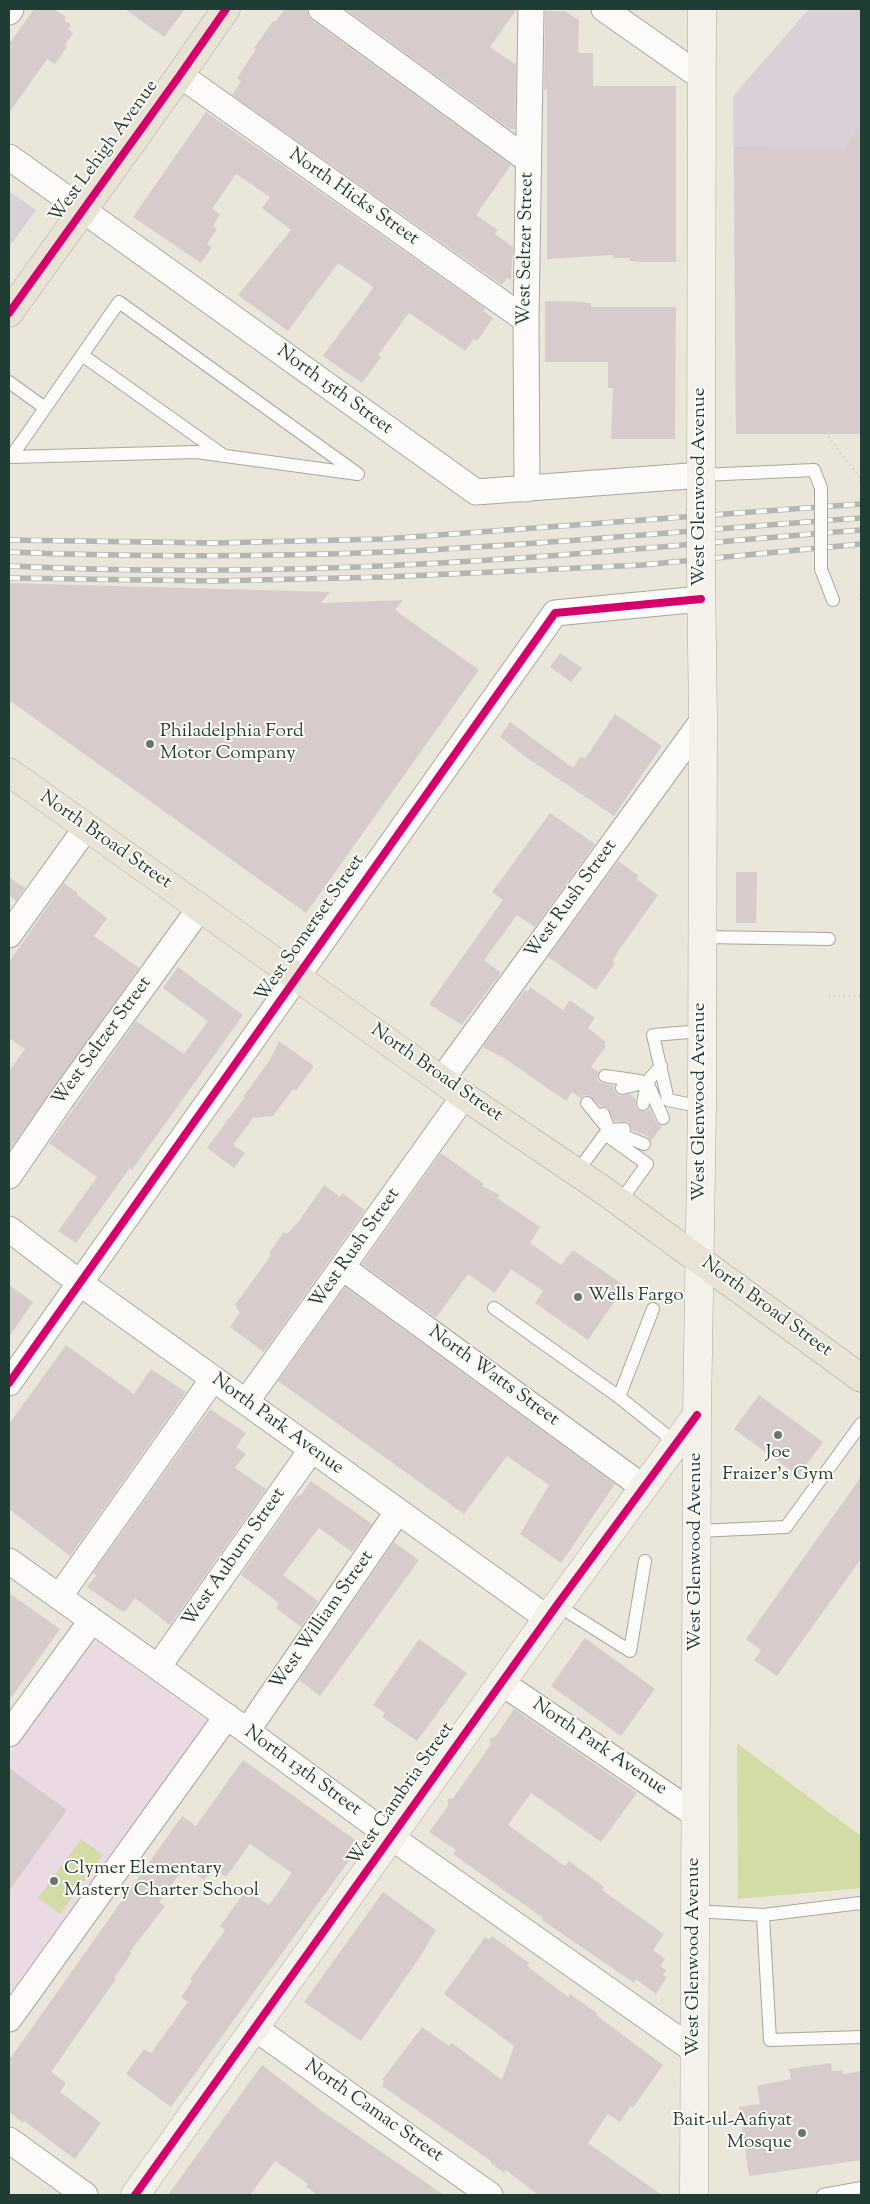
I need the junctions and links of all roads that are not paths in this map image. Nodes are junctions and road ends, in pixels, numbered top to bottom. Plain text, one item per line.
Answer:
1 (11, 9) edge
2 (226, 9) edge
3 (321, 9) edge
4 (531, 9) edge
5 (604, 9) edge
6 (702, 9) edge
7 (9, 12) edge
8 (180, 75) junction
9 (701, 77) junction
10 (9, 157) edge
11 (528, 160) junction
12 (82, 210) junction
13 (9, 313) edge
14 (526, 320) junction
15 (82, 355) junction
16 (9, 382) edge
17 (45, 408) junction
18 (224, 456) junction
19 (702, 475) junction
20 (527, 489) junction
21 (701, 599) junction
22 (833, 600) dead end
23 (703, 720) junction
24 (9, 772) edge
25 (86, 828) junction
26 (200, 908) junction
27 (9, 935) edge
28 (702, 937) junction
29 (829, 939) dead end
30 (298, 977) junction
31 (701, 1031) junction
32 (661, 1066) junction
33 (606, 1076) dead end
34 (442, 1079) junction
35 (647, 1082) junction
36 (622, 1088) dead end
37 (464, 1096) junction
38 (587, 1103) dead end
39 (643, 1104) dead end
40 (702, 1107) junction
41 (603, 1114) dead end
42 (663, 1118) dead end
43 (624, 1129) dead end
44 (607, 1132) junction
45 (644, 1144) dead end
46 (577, 1172) junction
47 (9, 1176) edge
48 (620, 1202) junction
49 (9, 1229) edge
50 (700, 1259) junction
51 (343, 1268) junction
52 (80, 1283) junction
53 (494, 1308) dead end
54 (653, 1309) dead end
55 (861, 1378) edge
56 (213, 1379) junction
57 (9, 1383) edge
58 (619, 1397) junction
59 (246, 1402) junction
60 (697, 1415) junction
61 (861, 1424) edge
62 (671, 1449) junction
63 (312, 1450) junction
64 (643, 1487) junction
65 (398, 1511) junction
66 (697, 1530) junction
67 (9, 1561) edge
68 (645, 1561) dead end
69 (59, 1597) junction
70 (552, 1611) junction
71 (92, 1620) junction
72 (158, 1667) junction
73 (502, 1682) junction
74 (227, 1716) junction
75 (247, 1731) junction
76 (9, 1734) edge
77 (696, 1814) junction
78 (391, 1837) junction
79 (861, 1904) edge
80 (696, 1912) junction
81 (763, 1915) junction
82 (9, 2019) edge
83 (256, 2028) junction
84 (861, 2037) edge
85 (695, 2050) junction
86 (9, 2140) edge
87 (861, 2188) edge
88 (85, 2195) edge
89 (135, 2195) edge
90 (490, 2195) edge
91 (694, 2195) edge
92 (823, 2195) edge

1 - 7 street
2 - 8 main road, West Lehigh Avenue
3 - 11 street
4 - 11 street, West Seltzer Street
5 - 9 street
6 - 9 main road, West Glenwood Avenue
8 - 12 main road, West Lehigh Avenue
8 - 14 street, North Hicks Street
9 - 19 main road, West Glenwood Avenue
10 - 12 street, North 15th Street
11 - 14 street, West Seltzer Street
12 - 13 main road, West Lehigh Avenue
12 - 20 street, North 15th Street
14 - 20 street, West Seltzer Street
15 - 17 lane
15 - 18 lane
15 - 18 lane
16 - 17 lane
17 - 18 lane
19 - 20 street, North 15th Street
19 - 21 main road, West Glenwood Avenue, bridge
19 - 22 lane, bridge
21 - 23 main road, West Glenwood Avenue
21 - 30 street, West Somerset Street
23 - 28 main road, West Glenwood Avenue
23 - 34 street, West Rush Street
24 - 25 main road, North Broad Street
25 - 26 main road, North Broad Street
25 - 27 street
26 - 30 main road, North Broad Street
26 - 47 street, West Seltzer Street
28 - 29 lane
28 - 31 main road, West Glenwood Avenue
30 - 34 main road, North Broad Street
30 - 52 street, West Somerset Street
31 - 32 lane
31 - 40 main road, West Glenwood Avenue
32 - 35 lane
32 - 40 lane
33 - 35 lane
34 - 37 main road, North Broad Street
35 - 36 lane
35 - 39 lane
35 - 42 lane
37 - 46 main road, North Broad Street
37 - 51 street, West Rush Street
38 - 44 lane
40 - 50 main road, West Glenwood Avenue
41 - 44 lane
43 - 44 lane
44 - 45 lane
44 - 46 lane
44 - 48 lane
46 - 48 main road, North Broad Street
48 - 50 main road, North Broad Street
49 - 52 street, North Park Avenue
50 - 55 main road, North Broad Street
50 - 60 main road, West Glenwood Avenue
51 - 59 street, West Rush Street
51 - 64 street, North Watts Street
52 - 56 street, North Park Avenue
52 - 57 street, West Somerset Street
53 - 58 lane
54 - 58 lane
56 - 59 street, North Park Avenue
56 - 69 street
58 - 62 lane
59 - 63 street, North Park Avenue
60 - 62 main road, West Cambria Street
60 - 66 main road, West Glenwood Avenue
61 - 66 lane
62 - 64 main road, West Cambria Street
63 - 65 street, North Park Avenue
63 - 72 street, West Auburn Street
64 - 70 main road, West Cambria Street
65 - 70 street, North Park Avenue
65 - 75 street, West William Street
66 - 77 main road, West Glenwood Avenue
67 - 69 street, North 13th Street
68 - 70 lane
69 - 71 street, North 13th Street
70 - 73 main road, West Cambria Street
71 - 72 street, North 13th Street
71 - 76 street
72 - 74 street, North 13th Street
73 - 77 street, North Park Avenue
73 - 78 main road, West Cambria Street
74 - 75 street, North 13th Street
74 - 82 street
75 - 78 street, North 13th Street
77 - 80 main road, West Glenwood Avenue
78 - 83 main road, West Cambria Street
78 - 85 street, North 13th Street
79 - 81 lane
80 - 81 lane
80 - 85 main road, West Glenwood Avenue
81 - 84 lane
83 - 89 main road, West Cambria Street
83 - 90 street, North Camac Street
85 - 91 main road, West Glenwood Avenue
86 - 88 street
87 - 92 lane

